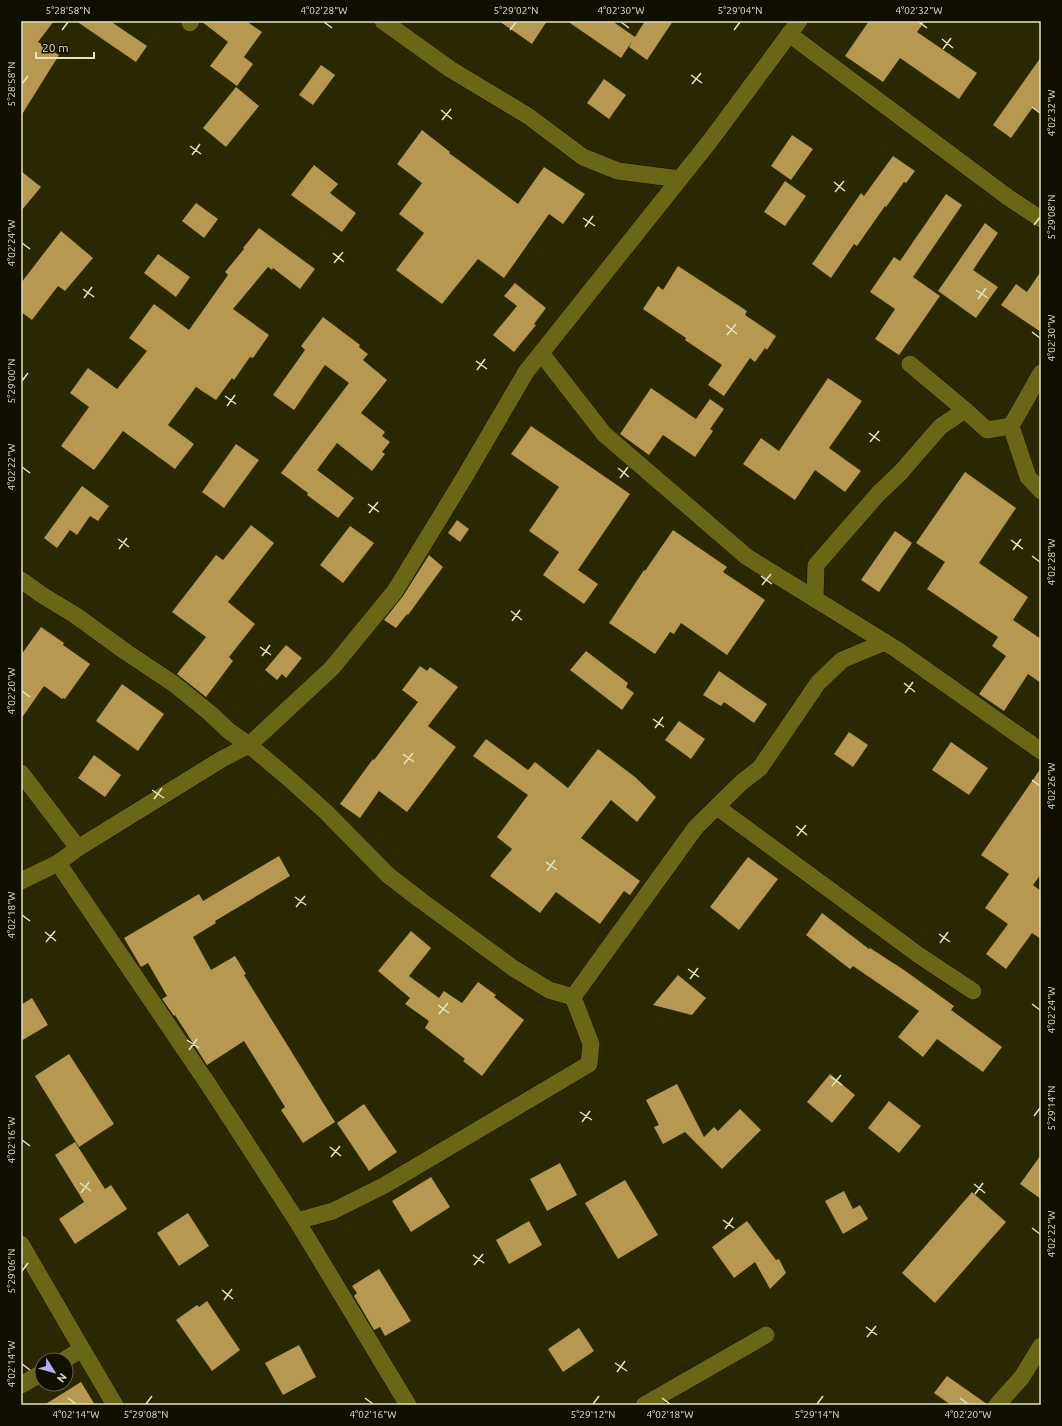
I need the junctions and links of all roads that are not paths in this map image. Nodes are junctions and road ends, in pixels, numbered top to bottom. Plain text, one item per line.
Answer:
1 (383, 21) edge
2 (794, 28) edge
3 (680, 179) junction
4 (1041, 219) edge
5 (541, 353) junction
6 (910, 364) dead end
7 (1041, 373) edge
8 (965, 410) junction
9 (1011, 426) junction
10 (987, 430) junction
11 (1021, 457) junction
12 (1041, 491) edge
13 (21, 580) edge
14 (815, 598) junction
15 (885, 642) junction
16 (249, 745) junction
17 (1041, 751) edge
18 (21, 773) edge
19 (717, 807) junction
20 (78, 848) junction
21 (58, 863) junction
22 (21, 881) edge
23 (973, 991) dead end
24 (573, 997) junction
25 (297, 1221) junction
26 (21, 1244) edge
27 (766, 1335) dead end
28 (1041, 1346) edge
29 (82, 1349) junction
30 (74, 1354) edge
31 (34, 1378) edge
32 (21, 1385) edge
33 (115, 1405) edge
34 (408, 1405) edge
35 (644, 1405) edge
36 (997, 1405) edge

1 - 3 street
2 - 3 street
2 - 4 street
3 - 5 street
5 - 14 street
5 - 16 street
6 - 8 street
7 - 9 street
8 - 10 street
8 - 14 street
9 - 10 street
9 - 11 street
10 - 11 street
11 - 12 street
13 - 16 street
14 - 15 street
15 - 17 street
15 - 19 street
16 - 20 street
16 - 24 street
18 - 20 street
19 - 23 street
19 - 24 street
20 - 21 street
21 - 22 street
21 - 25 street
24 - 25 street
25 - 34 street
26 - 29 street
27 - 35 street
28 - 36 street
29 - 30 street
29 - 33 street
31 - 32 street

